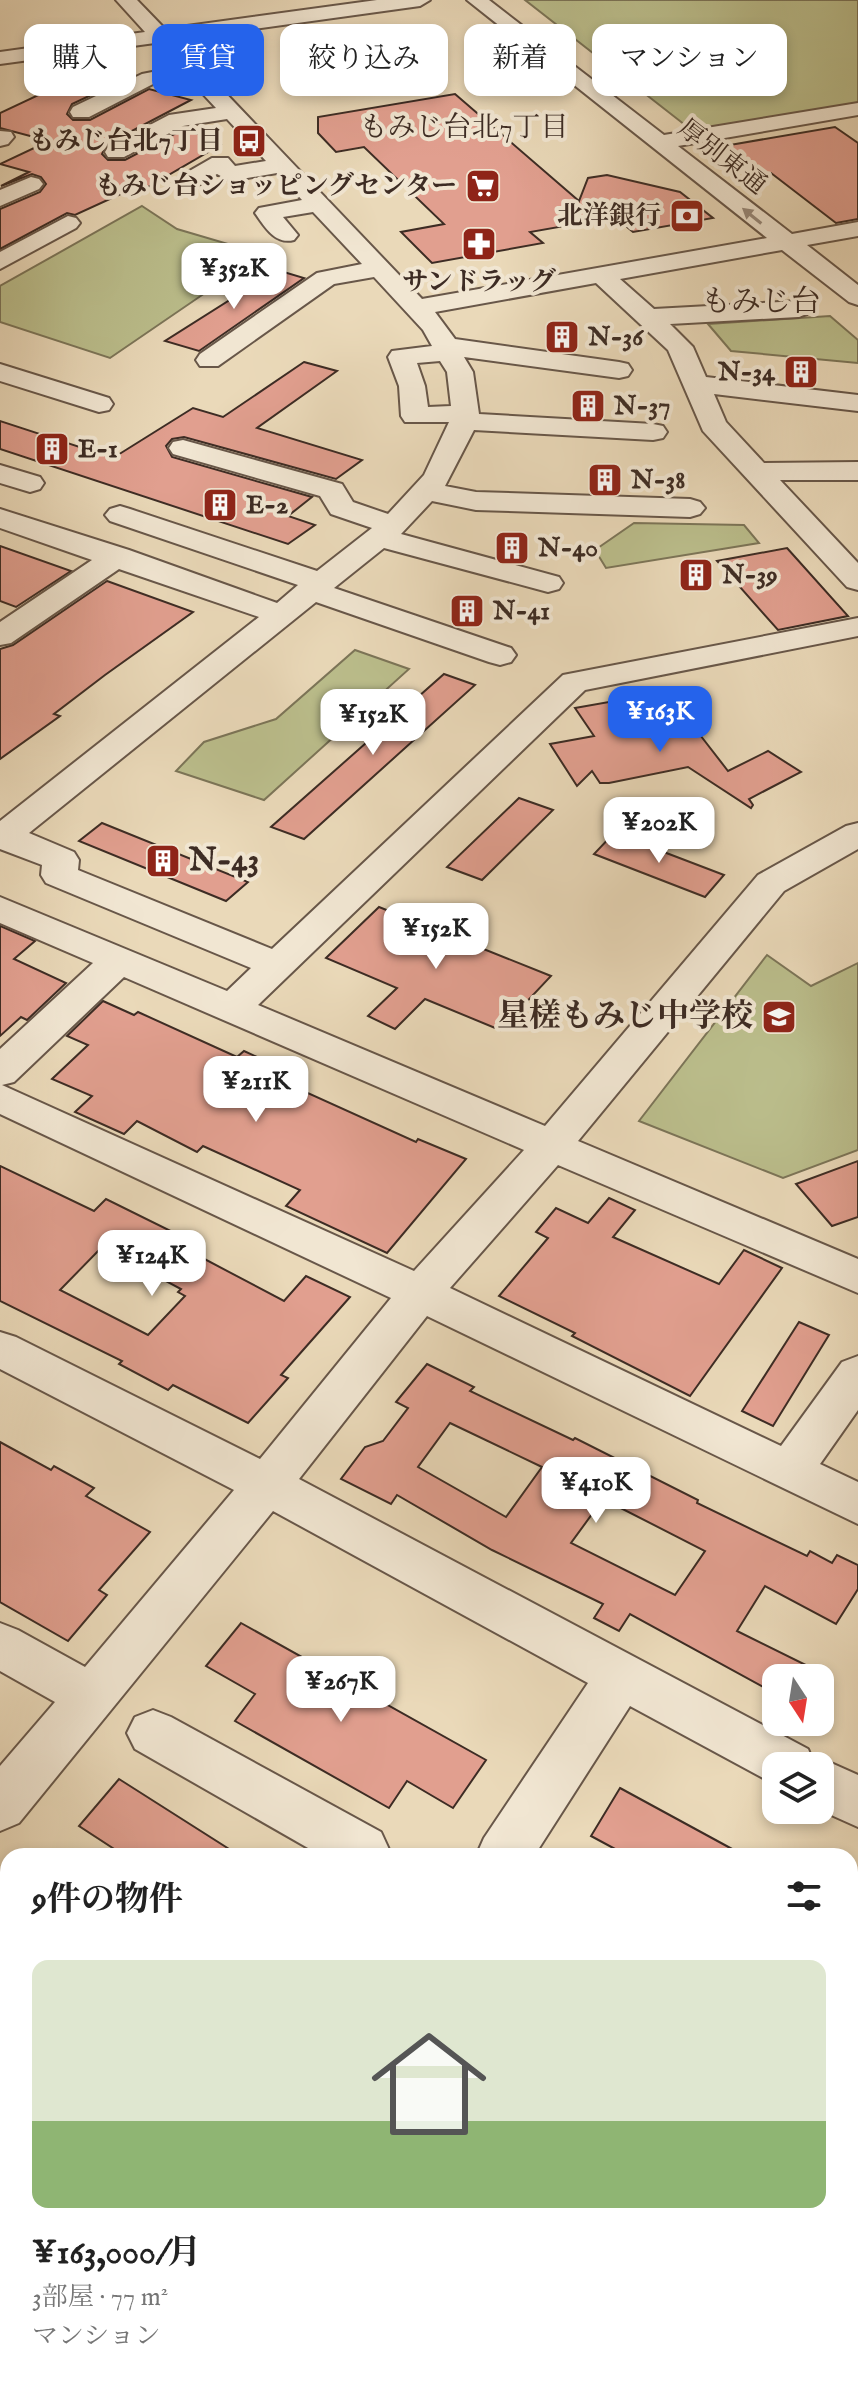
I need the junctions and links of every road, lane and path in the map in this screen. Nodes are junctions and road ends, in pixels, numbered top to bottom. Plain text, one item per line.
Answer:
1 (288, 0) edge
2 (420, 0) edge
3 (477, 0) edge
4 (502, 0) edge
5 (252, 6) dead end
6 (154, 15) edge
7 (305, 16) junction
8 (124, 24) edge
9 (24, 46) edge
10 (0, 47) edge
11 (24, 52) edge
12 (0, 58) edge
13 (152, 78) edge
14 (217, 96) edge
15 (858, 109) edge
16 (81, 112) dead end
17 (233, 112) junction
18 (684, 138) junction
19 (659, 142) junction
20 (116, 152) dead end
21 (283, 165) junction
22 (187, 182) dead end
23 (31, 184) dead end
24 (0, 199) edge
25 (320, 204) junction
26 (68, 223) dead end
27 (858, 229) edge
28 (286, 235) dead end
29 (798, 240) junction
30 (0, 262) edge
31 (381, 268) junction
32 (858, 273) edge
33 (602, 275) junction
34 (858, 297) edge
35 (418, 307) junction
36 (798, 309) dead end
37 (648, 317) junction
38 (447, 349) junction
39 (209, 360) dead end
40 (619, 370) dead end
41 (0, 372) edge
42 (694, 384) junction
43 (858, 403) edge
44 (99, 404) dead end
45 (464, 417) junction
46 (653, 432) dead end
47 (183, 448) dead end
48 (858, 471) edge
49 (757, 472) junction
50 (0, 474) edge
51 (30, 483) dead end
52 (426, 491) junction
53 (690, 508) dead end
54 (120, 515) dead end
55 (0, 518) edge
56 (386, 532) junction
57 (118, 556) junction
58 (858, 581) edge
59 (548, 583) dead end
60 (315, 586) junction
61 (279, 614) junction
62 (858, 627) edge
63 (0, 636) edge
64 (500, 655) dead end
65 (858, 834) edge
66 (2, 837) edge
67 (0, 909) edge
68 (120, 959) junction
69 (279, 966) junction
70 (232, 1008) junction
71 (0, 1072) edge
72 (0, 1098) edge
73 (551, 1146) junction
74 (858, 1277) edge
75 (420, 1293) junction
76 (0, 1349) edge
77 (858, 1374) edge
78 (789, 1471) junction
79 (267, 1485) junction
80 (858, 1504) edge
81 (0, 1645) edge
82 (621, 1676) junction
83 (92, 1697) junction
84 (153, 1733) dead end
85 (763, 1752) edge
86 (834, 1790) edge
87 (858, 1803) edge
88 (0, 1806) edge
89 (358, 1848) edge
90 (508, 1848) edge

1 - 7 street
2 - 7 street
3 - 19 street, 厚別東通
4 - 18 street, 厚別東通
5 - 6 street
6 - 7 street
6 - 8 street
9 - 10 street
11 - 12 street
13 - 16 street
14 - 17 street
15 - 18 street
17 - 20 street
17 - 21 street
18 - 19 street
18 - 29 street, 厚別東通
29 -> 19 street, 厚別東通
21 - 22 street
21 - 25 street
23 - 24 street
25 - 28 street
25 - 31 street
26 - 30 street
27 - 29 street
29 - 32 street, 厚別東通
29 - 33 street
29 - 34 street, 厚別東通
31 - 35 street
31 - 39 street
33 - 35 street
33 - 37 street
35 - 38 street
36 - 37 street
37 - 42 street
38 - 40 street
38 - 45 street
38 - 45 street
41 - 44 street
42 - 43 street
42 - 49 street
45 - 46 street
45 - 52 street
47 - 56 street
48 - 49 street
49 - 58 street
50 - 51 street
52 - 53 street
52 - 56 street
54 - 60 street
55 - 57 street
56 - 59 street
56 - 60 street
57 - 61 street
57 - 63 street
60 - 61 street
60 - 64 street
61 - 66 street
62 - 69 street
65 - 73 street
66 - 69 street
67 - 68 street
68 - 70 street
68 - 71 street
69 - 70 street
70 - 73 street
72 - 75 street
73 - 74 street
73 - 75 street
75 - 78 street
75 - 79 street
76 - 79 street
77 - 78 street
78 - 80 street
79 - 82 street
79 - 83 street
81 - 83 street
82 - 85 street
82 - 90 street
83 - 88 street
84 - 89 street
86 - 87 street

